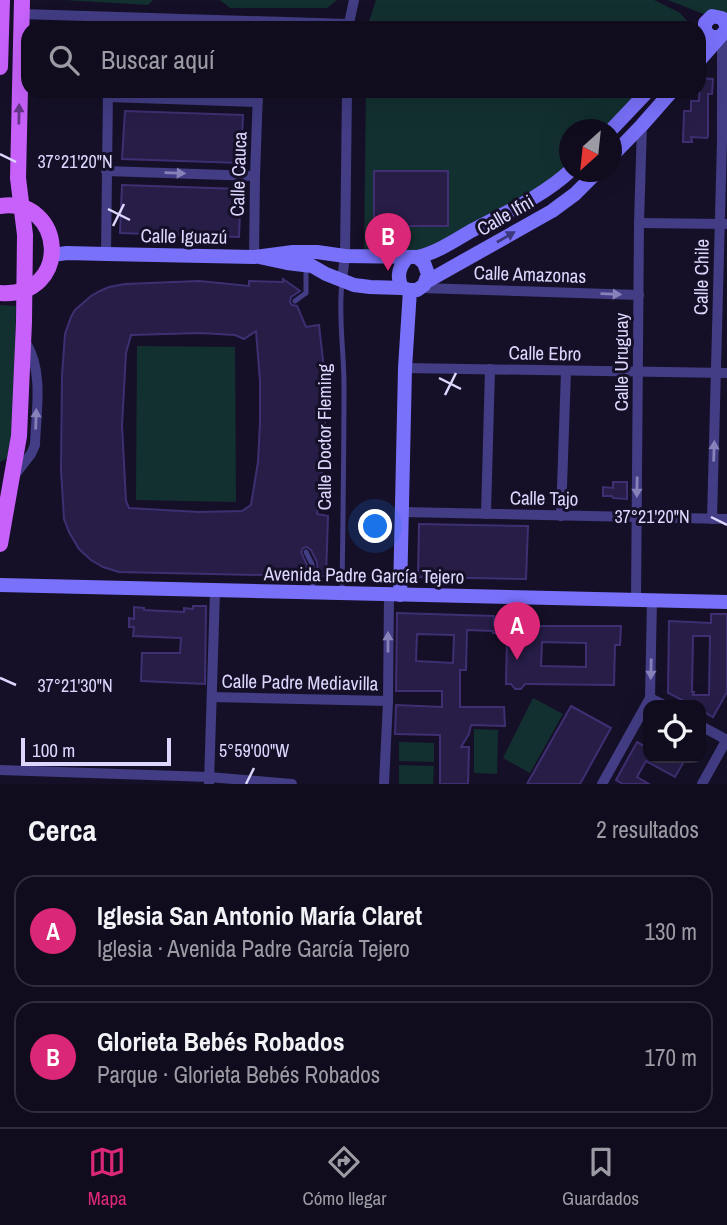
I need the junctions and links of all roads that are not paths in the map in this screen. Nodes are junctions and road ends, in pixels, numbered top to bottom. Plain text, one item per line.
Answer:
1 (2, 0) edge
2 (355, 0) edge
3 (21, 7) edge
4 (104, 21) edge
5 (349, 21) edge
6 (706, 32) edge
7 (725, 32) edge
8 (706, 53) edge
9 (0, 67) edge
10 (108, 98) edge
11 (183, 98) edge
12 (258, 98) edge
13 (347, 98) edge
14 (642, 98) edge
15 (666, 98) edge
16 (258, 102) junction
17 (622, 119) edge
18 (642, 125) junction
19 (724, 141) edge
20 (622, 145) edge
21 (106, 171) junction
22 (255, 176) junction
23 (559, 179) edge
24 (587, 182) edge
25 (0, 206) edge
26 (21, 206) junction
27 (639, 223) junction
28 (723, 224) edge
29 (57, 251) junction
30 (106, 254) junction
31 (345, 256) junction
32 (257, 257) junction
33 (412, 257) junction
34 (306, 264) junction
35 (342, 280) junction
36 (415, 287) junction
37 (24, 291) junction
38 (0, 293) edge
39 (722, 294) edge
40 (639, 295) junction
41 (295, 301) dead end
42 (405, 368) junction
43 (490, 369) junction
44 (566, 371) junction
45 (638, 372) junction
46 (722, 373) edge
47 (403, 512) junction
48 (486, 514) junction
49 (561, 516) junction
50 (637, 517) junction
51 (712, 519) junction
52 (727, 519) edge
53 (0, 544) edge
54 (306, 552) dead end
55 (0, 585) edge
56 (215, 591) junction
57 (313, 593) junction
58 (342, 594) junction
59 (394, 595) junction
60 (636, 600) junction
61 (652, 600) junction
62 (727, 602) edge
63 (212, 697) junction
64 (650, 698) junction
65 (654, 700) edge
66 (388, 701) junction
67 (706, 728) edge
68 (727, 739) edge
69 (0, 770) edge
70 (209, 781) edge
71 (292, 784) edge
72 (384, 784) edge
73 (602, 784) edge
74 (702, 784) edge

1 - 9 main road
2 - 5 street
3 - 4 street
26 -> 3 main road
6 - 7 main road
7 - 8 main road
7 - 19 street, Calle Chile
10 - 21 street
11 - 16 street
12 - 16 street, Calle Cauca
13 - 31 street
14 - 17 main road
15 - 18 main road
16 - 22 street, Calle Cauca
18 - 20 main road
18 - 27 street, Calle Uruguay
19 - 28 street, Calle Chile
21 -> 22 street
21 - 30 street
22 - 32 street, Calle Cauca
23 - 33 main road, Calle Ifni
36 -> 24 main road, Calle Ifni
25 - 26 main road
26 - 29 main road
26 - 37 main road
27 - 28 street
27 - 40 street, Calle Uruguay
28 - 39 street, Calle Chile
29 - 30 main road, Calle Iguazú
29 - 37 main road
30 - 32 main road, Calle Iguazú
31 - 32 main road, Calle Iguazú
31 - 33 main road, Calle Iguazú
31 - 35 street
32 - 34 main road, Calle Iguazú
33 - 36 main road
33 - 36 main road
34 - 35 main road, Calle Iguazú
34 - 41 lane
35 - 36 main road, Calle Iguazú
35 - 58 lane, Calle Doctor Fleming
36 -> 40 street, Calle Amazonas
36 - 42 main road
37 - 38 main road
53 -> 37 main road
39 - 46 street, Calle Chile
40 - 45 street, Calle Uruguay
42 - 43 street, Calle Ebro
42 - 47 main road
43 - 44 street, Calle Ebro
43 - 48 street
44 - 45 street, Calle Ebro
44 - 49 street
45 - 46 street, Calle Ebro
45 -> 50 street, Calle Uruguay
51 -> 46 street, Calle Chile
47 - 48 street, Calle Tajo
47 - 59 main road
48 - 49 street, Calle Tajo
49 - 50 street, Calle Tajo
50 - 51 street, Calle Tajo
50 - 60 street, Calle Uruguay
51 - 52 street, Calle Tajo
54 - 57 lane
55 - 56 main road, Avenida Padre García Tejero
56 - 57 main road, Avenida Padre García Tejero
56 - 63 street
57 - 58 main road, Avenida Padre García Tejero
58 - 59 main road, Avenida Padre García Tejero
59 - 60 main road, Avenida Padre García Tejero
66 -> 59 street
60 - 61 main road, Avenida Padre García Tejero
61 - 62 main road, Avenida Padre García Tejero
61 -> 64 street
63 - 66 street, Calle Padre Mediavilla
63 - 70 street
64 - 65 street
64 - 73 street
66 - 72 street
67 - 68 street
68 - 74 street
69 - 70 street
70 - 71 street

